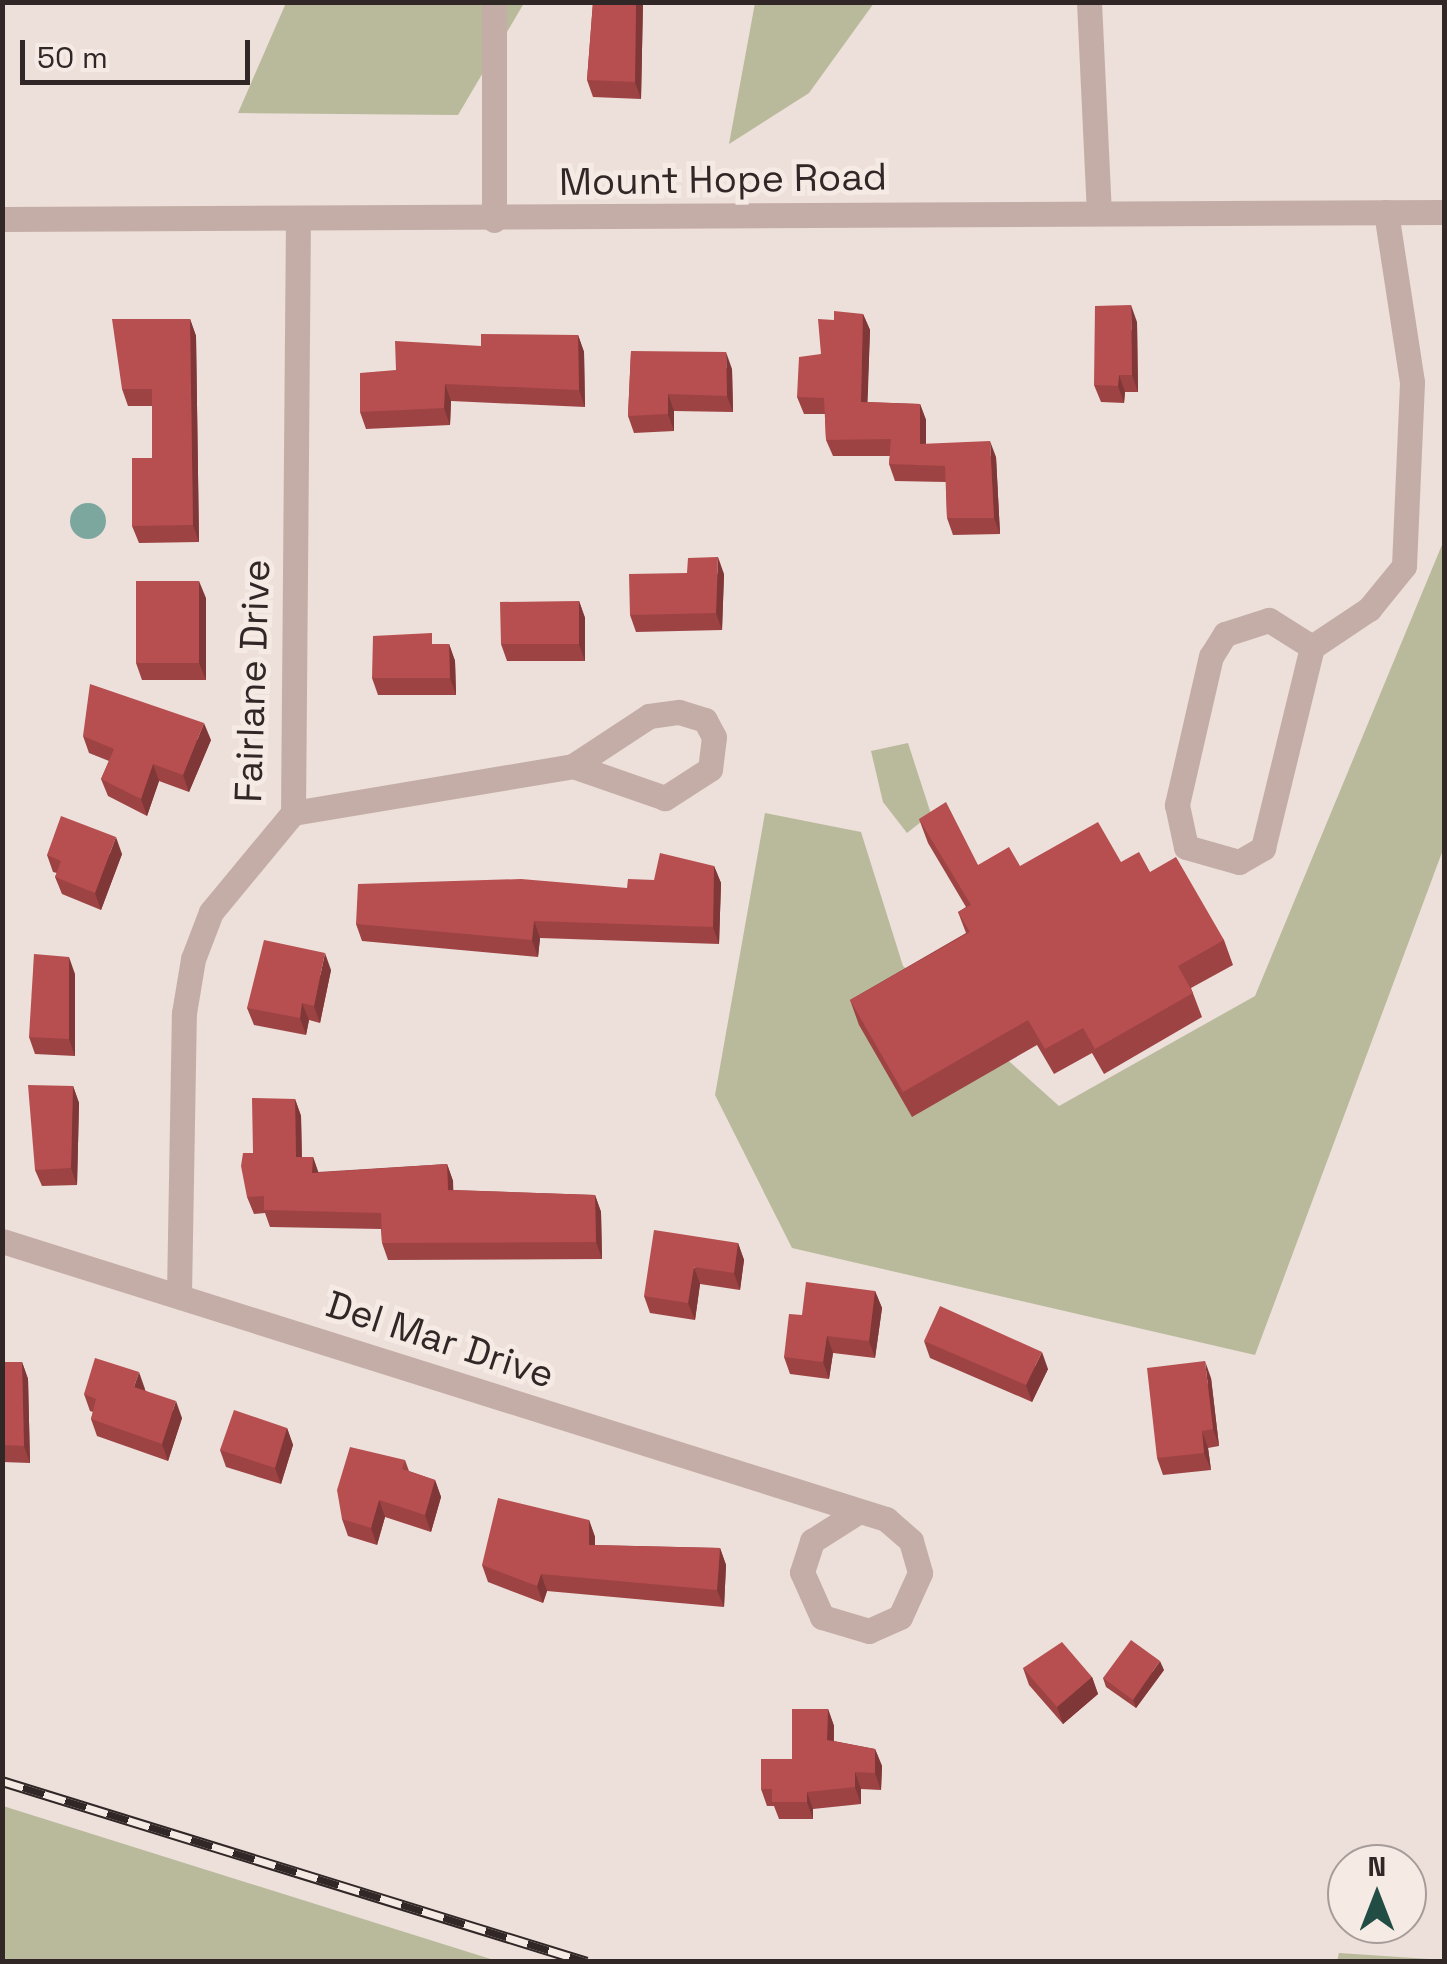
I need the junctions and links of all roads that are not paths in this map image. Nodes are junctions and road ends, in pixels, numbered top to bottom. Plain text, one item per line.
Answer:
1 (494, 2) edge
2 (1089, 2) edge
3 (1386, 212) junction
4 (1444, 212) edge
5 (1099, 213) junction
6 (2, 219) edge
7 (298, 220) junction
8 (494, 220) junction
9 (1312, 647) junction
10 (573, 766) junction
11 (293, 813) junction
12 (2, 1241) edge
13 (179, 1294) junction
14 (853, 1515) junction

1 - 8 street
2 - 5 street
3 - 4 street, Mount Hope Road
3 - 5 street, Mount Hope Road
3 - 9 street
5 - 8 street, Mount Hope Road
6 - 7 street, Mount Hope Road
7 - 8 street, Mount Hope Road
7 - 11 street, Fairlane Drive
9 - 9 street
10 - 10 street
10 - 11 street
11 - 13 street, Fairlane Drive
12 - 13 street, Del Mar Drive
13 - 14 street, Del Mar Drive
14 - 14 street, Del Mar Drive

